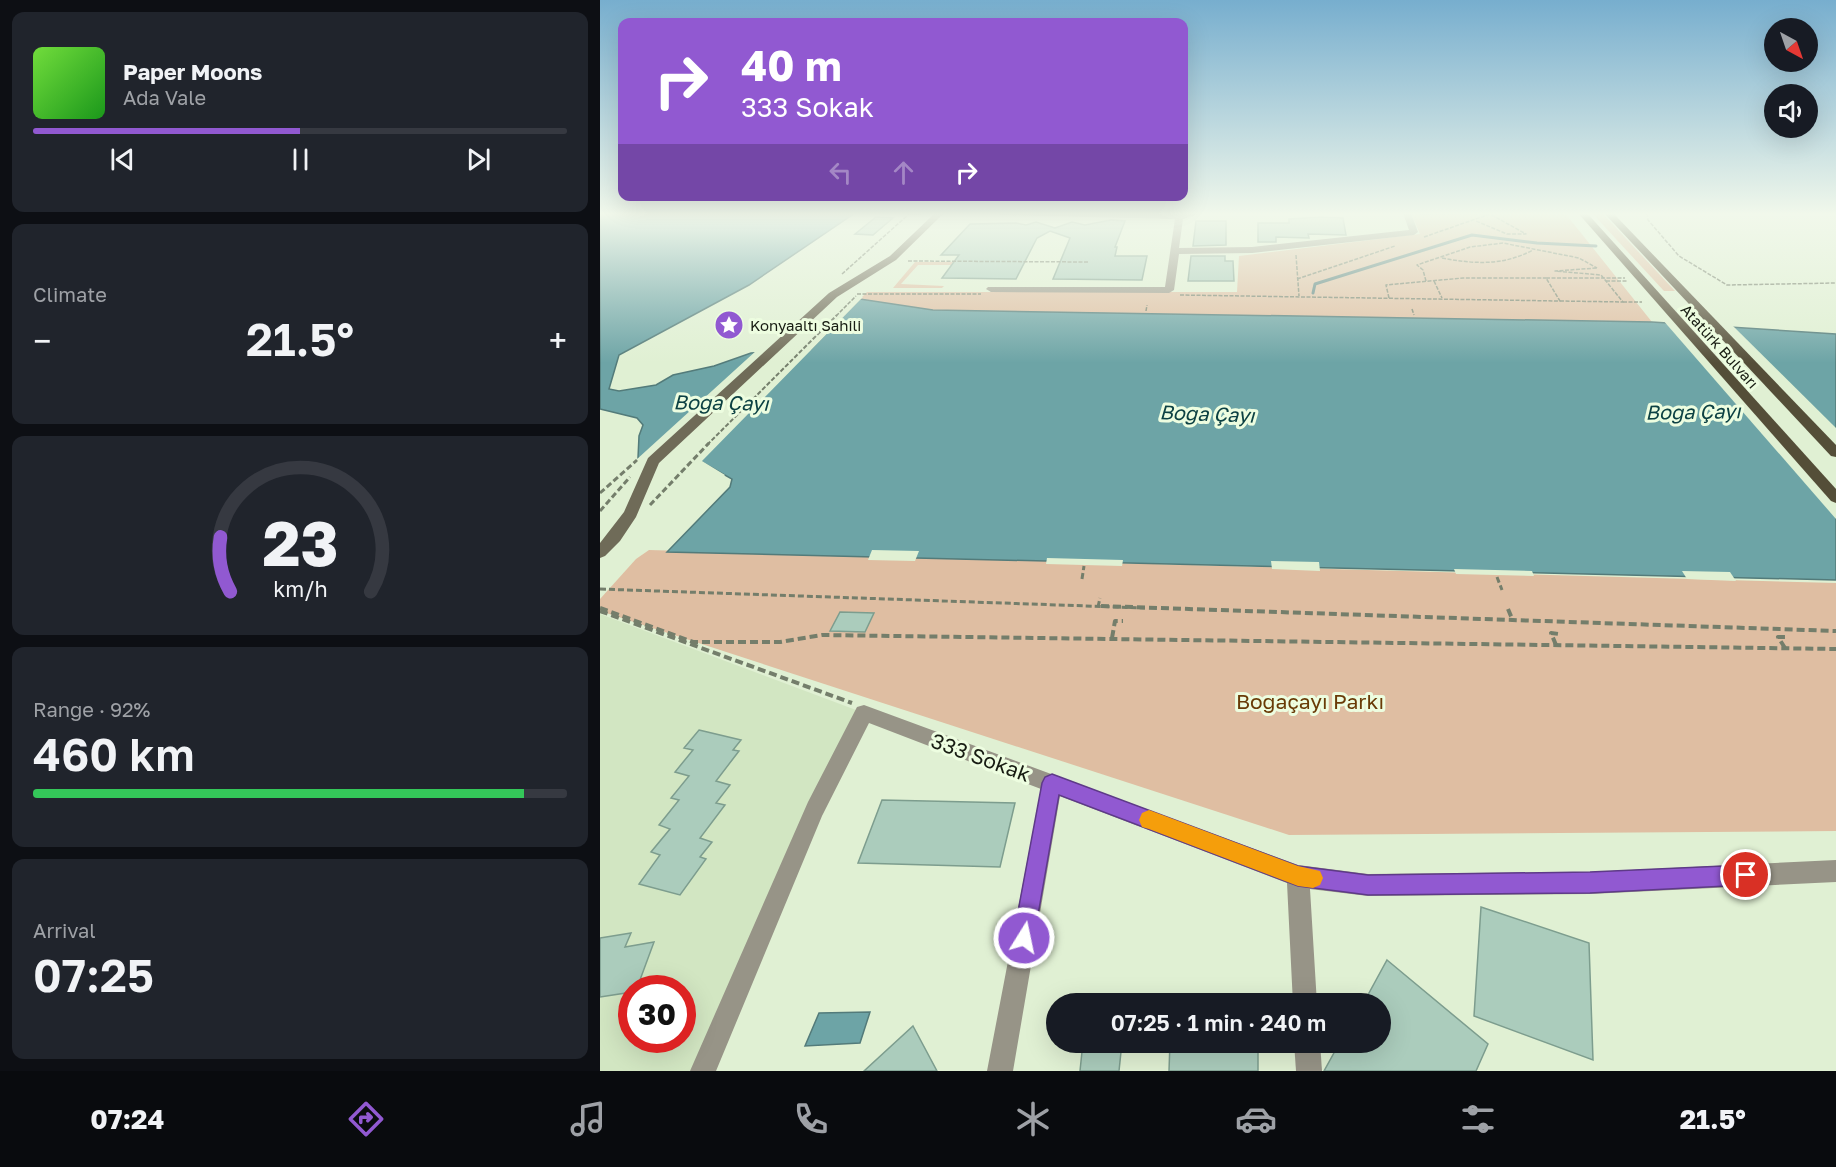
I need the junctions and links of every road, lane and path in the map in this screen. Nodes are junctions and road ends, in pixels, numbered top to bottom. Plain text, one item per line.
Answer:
1 (855, 263) edge
2 (885, 263) edge
3 (1172, 263) edge
4 (1425, 263) edge
5 (1590, 263) edge
6 (1622, 263) edge
7 (1656, 263) edge
8 (1690, 263) edge
9 (839, 277) dead end
10 (1546, 278) junction
11 (1603, 278) junction
12 (1634, 278) junction
13 (1425, 281) junction
14 (1434, 281) junction
15 (1606, 281) junction
16 (1836, 283) edge
17 (991, 289) dead end
18 (857, 294) dead end
19 (1172, 295) dead end
20 (1389, 298) junction
21 (1442, 299) junction
22 (1560, 301) junction
23 (1623, 302) junction
24 (1642, 302) dead end
25 (1147, 305) dead end
26 (1412, 309) dead end
27 (1146, 311) dead end
28 (1414, 315) dead end
29 (1836, 453) edge
30 (691, 461) dead end
31 (633, 464) dead end
32 (635, 471) dead end
33 (600, 493) edge
34 (1836, 498) edge
35 (600, 511) edge
36 (600, 552) edge
37 (1084, 566) dead end
38 (1497, 577) dead end
39 (1082, 579) dead end
40 (600, 589) edge
41 (1502, 590) dead end
42 (1100, 598) dead end
43 (1098, 607) junction
44 (600, 609) edge
45 (1509, 609) dead end
46 (1123, 621) dead end
47 (1513, 621) junction
48 (1836, 631) edge
49 (1559, 634) dead end
50 (1786, 637) dead end
51 (1112, 638) junction
52 (1556, 645) junction
53 (1785, 648) junction
54 (1836, 649) edge
55 (852, 703) dead end
56 (1052, 783) junction
57 (1836, 871) edge
58 (1298, 876) junction
59 (1304, 993) edge
60 (1308, 1053) edge
61 (703, 1071) edge
62 (1000, 1071) edge
63 (1309, 1071) edge

1 - 9 path
2 - 36 main road
3 - 17 street
4 - 13 path
5 - 11 path
6 - 12 main road, Atatürk Bulvarı
7 - 29 main road, Atatürk Bulvarı
8 - 16 path
10 - 11 path
10 - 14 path
10 - 22 path
11 - 12 path
11 - 15 path
12 - 15 path
12 - 34 main road, Atatürk Bulvarı
13 - 14 path
13 - 20 path
14 - 21 path
15 - 23 path
18 - 30 path
19 - 20 path
20 - 21 path
21 - 22 path
22 - 23 path
23 - 24 path
25 - 27 path
26 - 28 path
31 - 33 path
32 - 35 path
37 - 39 path
38 - 41 path
40 - 43 path
42 - 43 path
43 - 47 path
44 - 51 path
44 - 55 path
45 - 47 path
46 - 51 path
47 - 48 path
49 - 52 path
50 - 53 path
51 - 52 path
52 - 53 path
53 - 54 path
56 - 58 street, 333 Sokak
56 - 61 street, 333 Sokak
56 - 62 street
57 - 58 street, 333 Sokak
58 - 59 street
60 - 63 street

